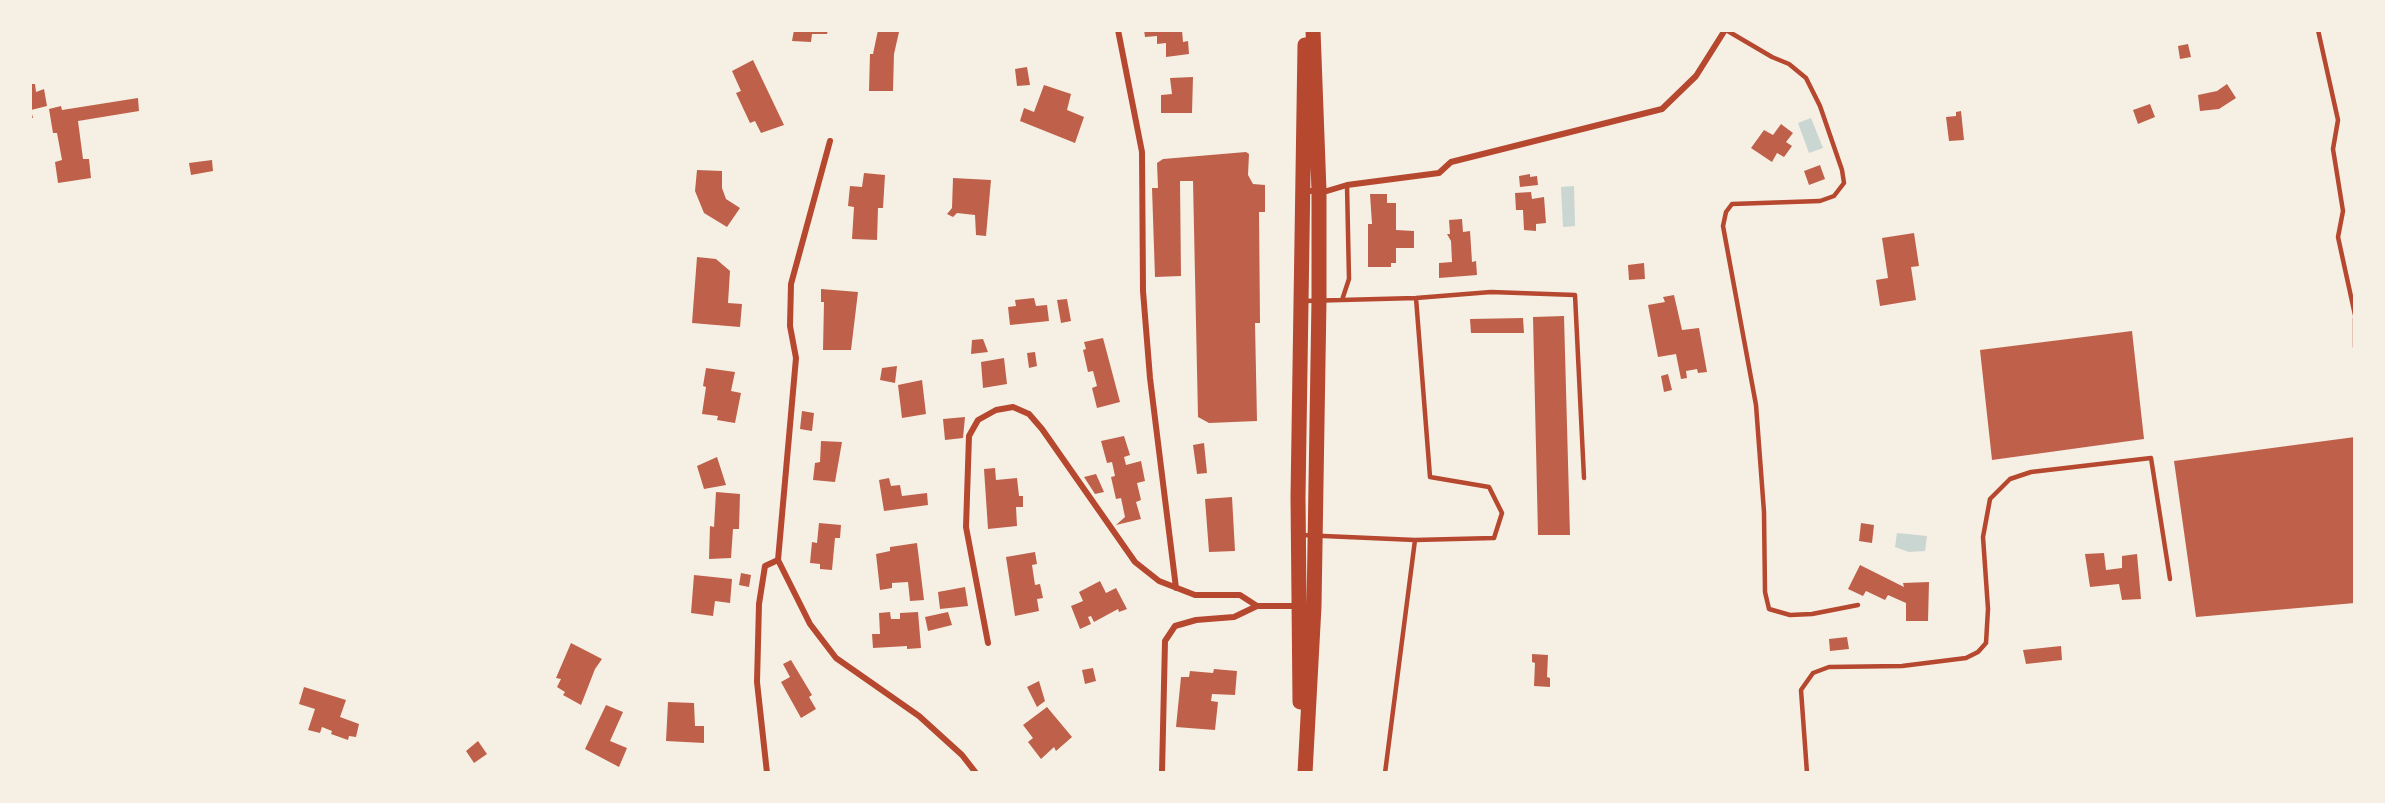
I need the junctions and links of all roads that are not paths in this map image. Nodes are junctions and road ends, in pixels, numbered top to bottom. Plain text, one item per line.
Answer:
1 (1118, 30) edge
2 (1305, 30) edge
3 (1313, 30) edge
4 (1726, 30) edge
5 (2318, 30) edge
6 (830, 141) dead end
7 (1347, 185) junction
8 (1302, 191) junction
9 (1319, 191) junction
10 (1416, 298) junction
11 (1319, 300) junction
12 (1342, 300) junction
13 (1301, 301) junction
14 (2355, 316) edge
15 (2355, 347) edge
16 (1584, 478) dead end
17 (1298, 535) junction
18 (1315, 535) junction
19 (1415, 540) junction
20 (778, 560) junction
21 (2170, 579) dead end
22 (1176, 588) junction
23 (1858, 605) dead end
24 (1257, 606) junction
25 (1306, 606) junction
26 (988, 643) dead end
27 (768, 773) edge
28 (976, 773) edge
29 (1162, 773) edge
30 (1303, 773) edge
31 (1386, 773) edge
32 (1807, 773) edge

1 - 22 street
2 - 8 main road
3 - 9 main road
4 - 7 street
4 - 23 lane
5 - 14 lane
6 - 20 street
7 - 9 street
7 - 12 lane
8 - 9 street
8 - 13 main road
9 - 11 main road
10 - 12 lane
10 - 16 lane
10 - 19 lane
11 - 12 lane
11 - 13 lane
11 - 18 main road
13 - 17 main road
14 - 15 lane
17 - 18 lane
17 - 25 main road
18 - 19 lane
18 - 25 main road
19 - 31 lane
20 - 27 street
20 - 28 street
21 - 32 lane
22 - 24 street
22 - 26 street
24 - 25 street
24 - 29 street
25 - 30 main road

